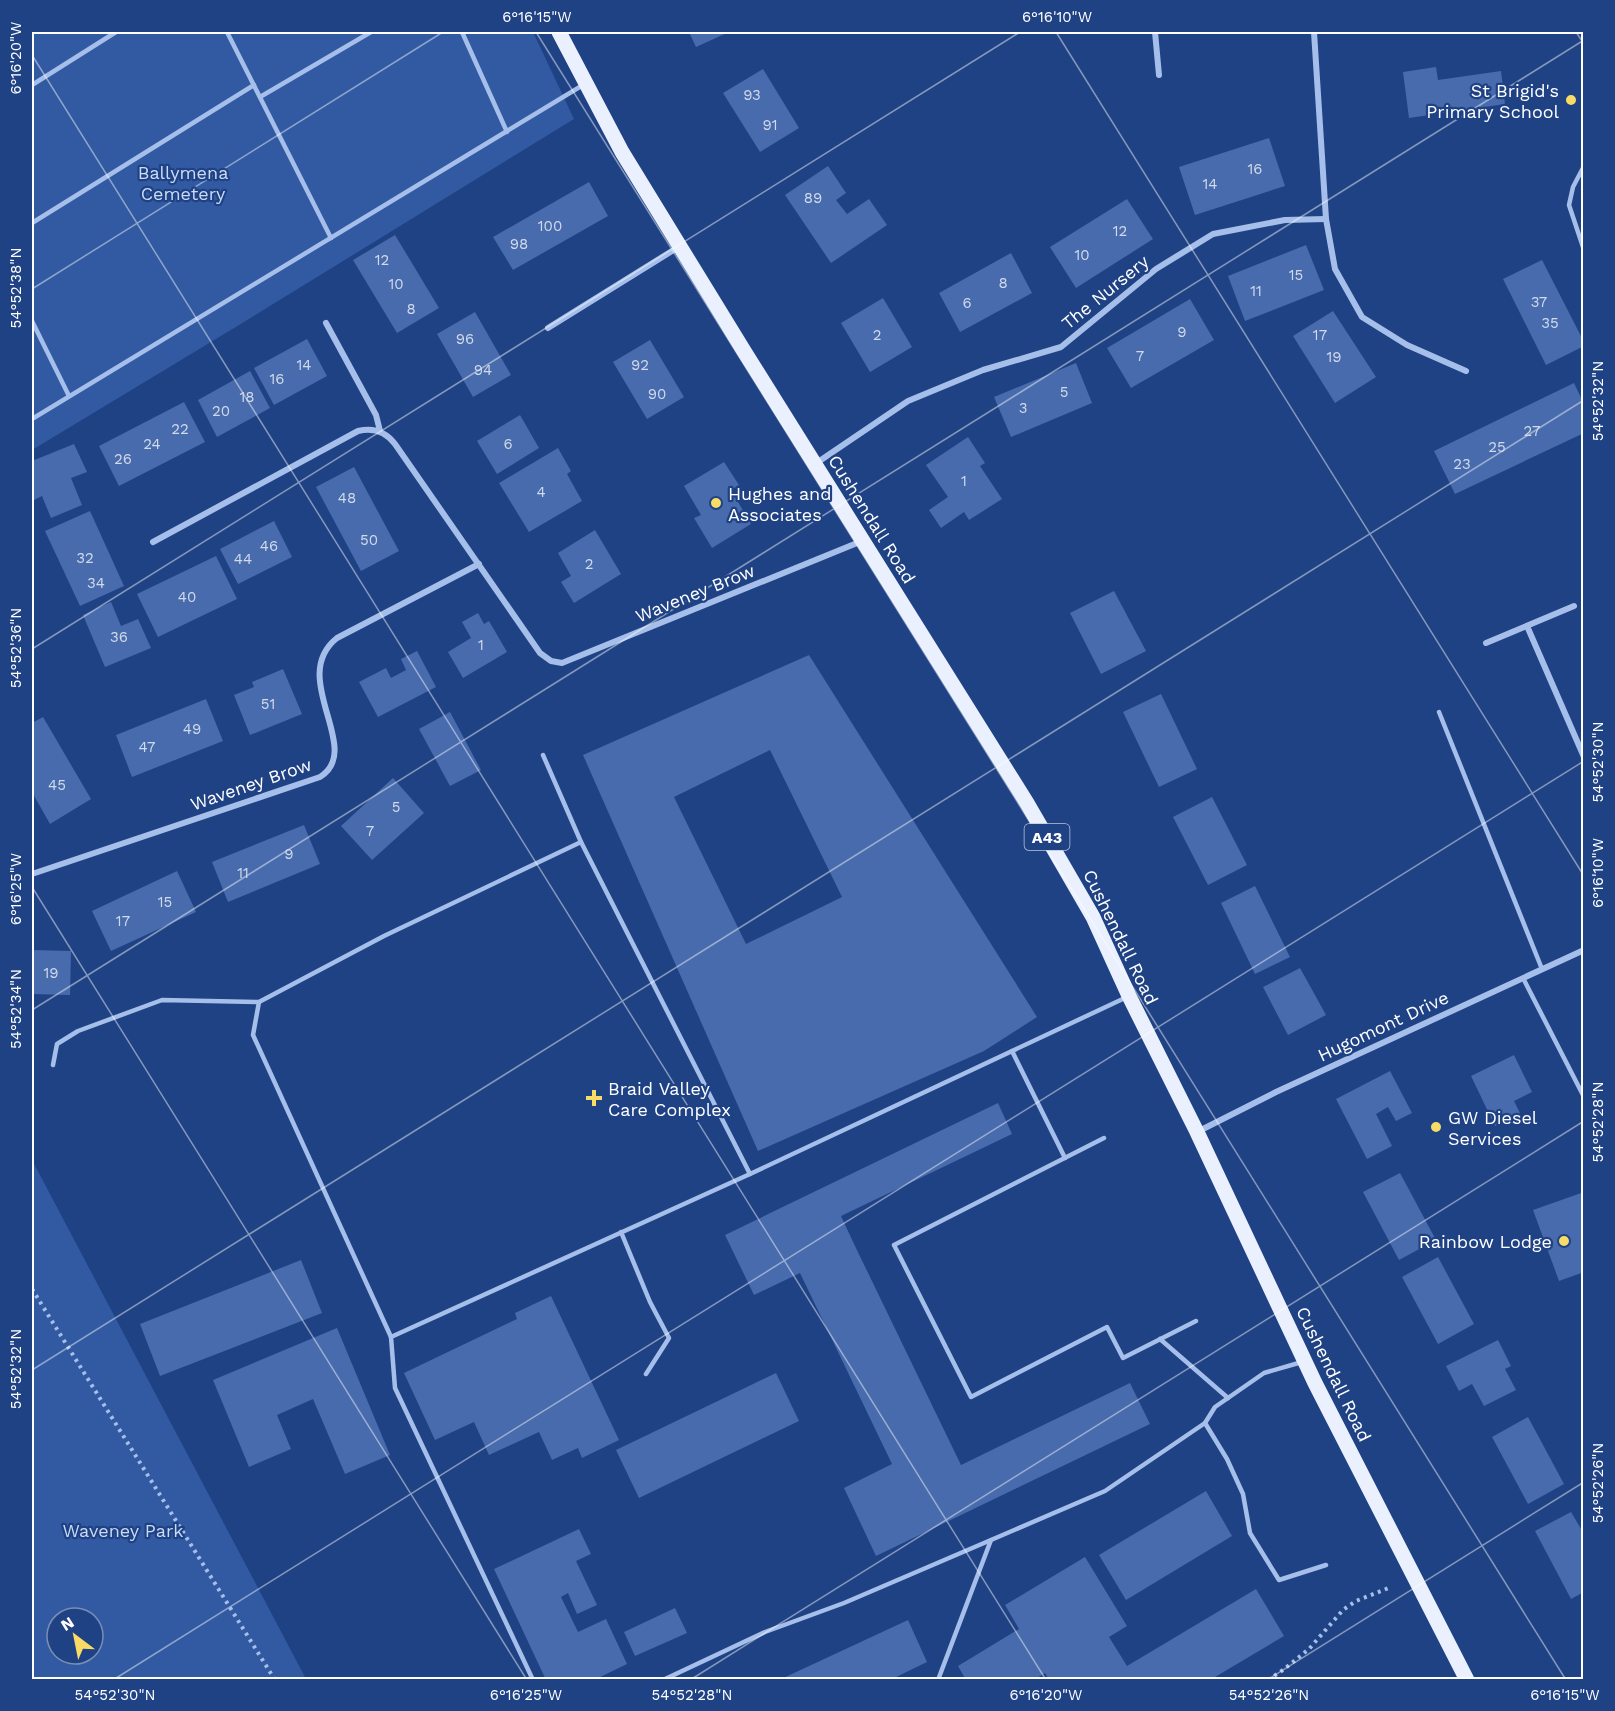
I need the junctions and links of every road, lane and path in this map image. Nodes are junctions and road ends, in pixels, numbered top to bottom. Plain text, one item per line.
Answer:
1 (116, 32) edge
2 (227, 32) edge
3 (371, 32) edge
4 (462, 32) edge
5 (559, 32) edge
6 (1155, 32) edge
7 (1314, 32) edge
8 (1159, 75) dead end
9 (586, 83) junction
10 (32, 85) edge
11 (254, 85) junction
12 (260, 97) junction
13 (507, 132) junction
14 (1584, 166) edge
15 (1326, 219) junction
16 (32, 224) edge
17 (331, 238) junction
18 (680, 246) junction
19 (1584, 250) edge
20 (32, 322) edge
21 (326, 323) dead end
22 (548, 328) dead end
23 (1466, 371) dead end
24 (69, 396) junction
25 (32, 419) edge
26 (380, 431) junction
27 (814, 464) junction
28 (862, 541) junction
29 (153, 542) dead end
30 (479, 564) junction
31 (1574, 606) dead end
32 (1527, 626) junction
33 (1486, 643) dead end
34 (1438, 712) dead end
35 (543, 755) dead end
36 (1584, 758) edge
37 (581, 842) junction
38 (32, 874) edge
39 (1584, 950) edge
40 (1542, 969) junction
41 (1523, 978) junction
42 (1129, 996) junction
43 (259, 1002) junction
44 (1012, 1051) junction
45 (52, 1065) dead end
46 (1584, 1097) edge
47 (1197, 1132) junction
48 (1104, 1138) dead end
49 (1065, 1158) junction
50 (750, 1174) junction
51 (621, 1232) junction
52 (32, 1289) edge
53 (1196, 1321) dead end
54 (391, 1337) junction
55 (1160, 1339) junction
56 (1304, 1361) junction
57 (646, 1374) dead end
58 (1228, 1398) junction
59 (1205, 1424) junction
60 (991, 1540) junction
61 (1326, 1565) dead end
62 (1414, 1578) junction
63 (275, 1680) edge
64 (533, 1680) edge
65 (663, 1680) edge
66 (938, 1680) edge
67 (1268, 1680) edge
68 (1467, 1680) edge

1 - 10 lane
2 - 11 lane
3 - 12 lane
4 - 13 lane
5 - 9 main road, Cushendall Road / A43
6 - 8 street
7 - 15 street
9 - 13 lane
9 - 18 main road, Cushendall Road / A43
11 - 12 lane
11 - 16 lane
12 - 17 lane
13 - 17 lane
14 - 19 lane
15 - 23 street
15 - 27 street, The Nursery
17 - 24 lane
18 - 22 street
18 - 27 main road, Cushendall Road / A43
20 - 24 lane
21 - 26 street, Waveney Brow
24 - 25 lane
26 - 29 street
26 - 30 street, Waveney Brow
27 - 28 main road, Cushendall Road / A43
28 - 30 street, Waveney Brow
28 - 42 main road, Cushendall Road / A43
30 - 38 street, Waveney Brow
31 - 32 street
32 - 33 street
32 - 36 street
34 - 40 lane
35 - 37 lane
37 - 43 lane
37 - 50 lane
39 - 40 street, Hugomont Drive
40 - 41 street, Hugomont Drive
41 - 46 lane
41 - 47 street, Hugomont Drive
42 - 44 lane
42 - 47 main road, Cushendall Road / A43
43 - 45 lane
43 - 54 lane
44 - 49 lane
44 - 50 lane
47 - 56 main road, Cushendall Road / A43
48 - 49 lane
49 - 55 lane
50 - 51 lane
51 - 54 lane
51 - 57 lane
52 - 63 path
53 - 55 lane
54 - 64 lane
55 - 58 lane
56 - 58 lane
56 - 62 main road, Cushendall Road / A43
58 - 59 lane
59 - 60 lane
59 - 61 lane
60 - 65 lane
60 - 66 lane
62 - 67 path
62 - 68 main road, Cushendall Road / A43

